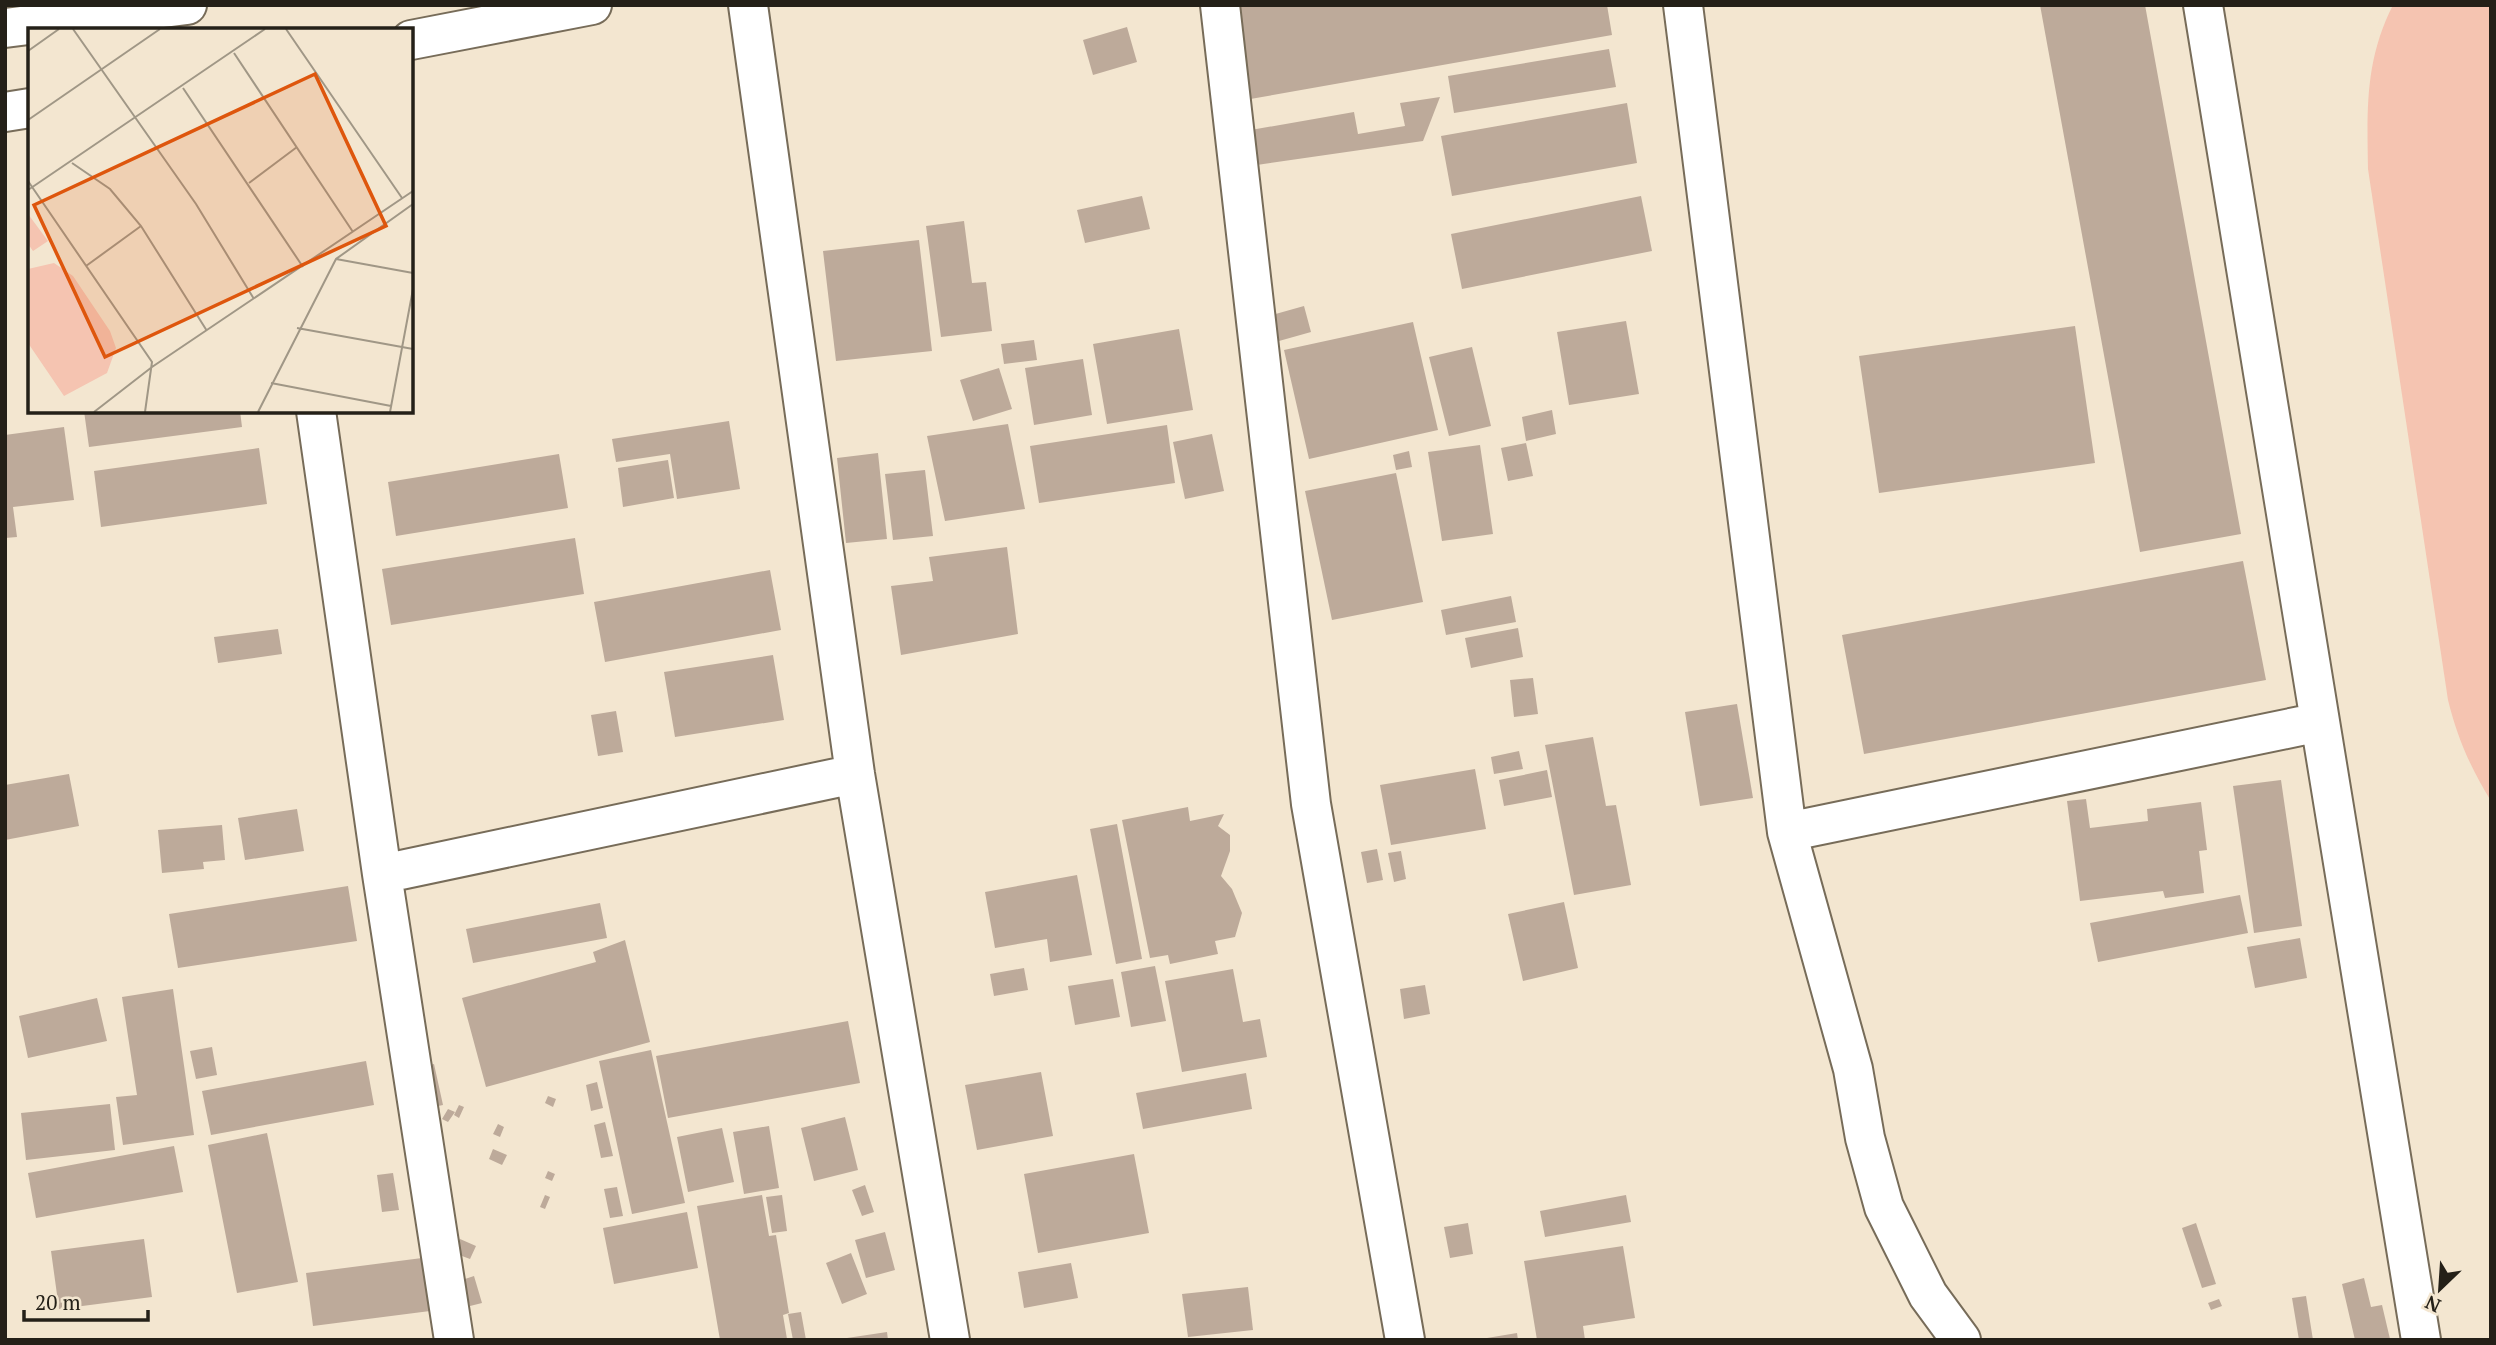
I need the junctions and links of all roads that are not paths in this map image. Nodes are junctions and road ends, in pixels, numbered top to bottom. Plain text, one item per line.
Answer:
1 (187, 5) edge
2 (592, 5) edge
3 (748, 5) edge
4 (1220, 5) edge
5 (1683, 5) edge
6 (2203, 5) edge
7 (5, 29) edge
8 (413, 40) edge
9 (28, 108) edge
10 (5, 112) edge
11 (316, 413) edge
12 (2320, 722) junction
13 (855, 774) junction
14 (1787, 832) junction
15 (382, 874) junction
16 (454, 1340) edge
17 (950, 1340) edge
18 (1405, 1340) edge
19 (1961, 1340) edge
20 (2421, 1340) edge

1 - 7 street
2 - 8 street
3 - 13 street
4 - 18 street
5 - 14 street
6 - 12 street
9 - 10 street
11 - 15 street
12 - 14 street
12 - 20 street
13 - 15 street
13 - 17 street
14 - 19 street
15 - 16 street

